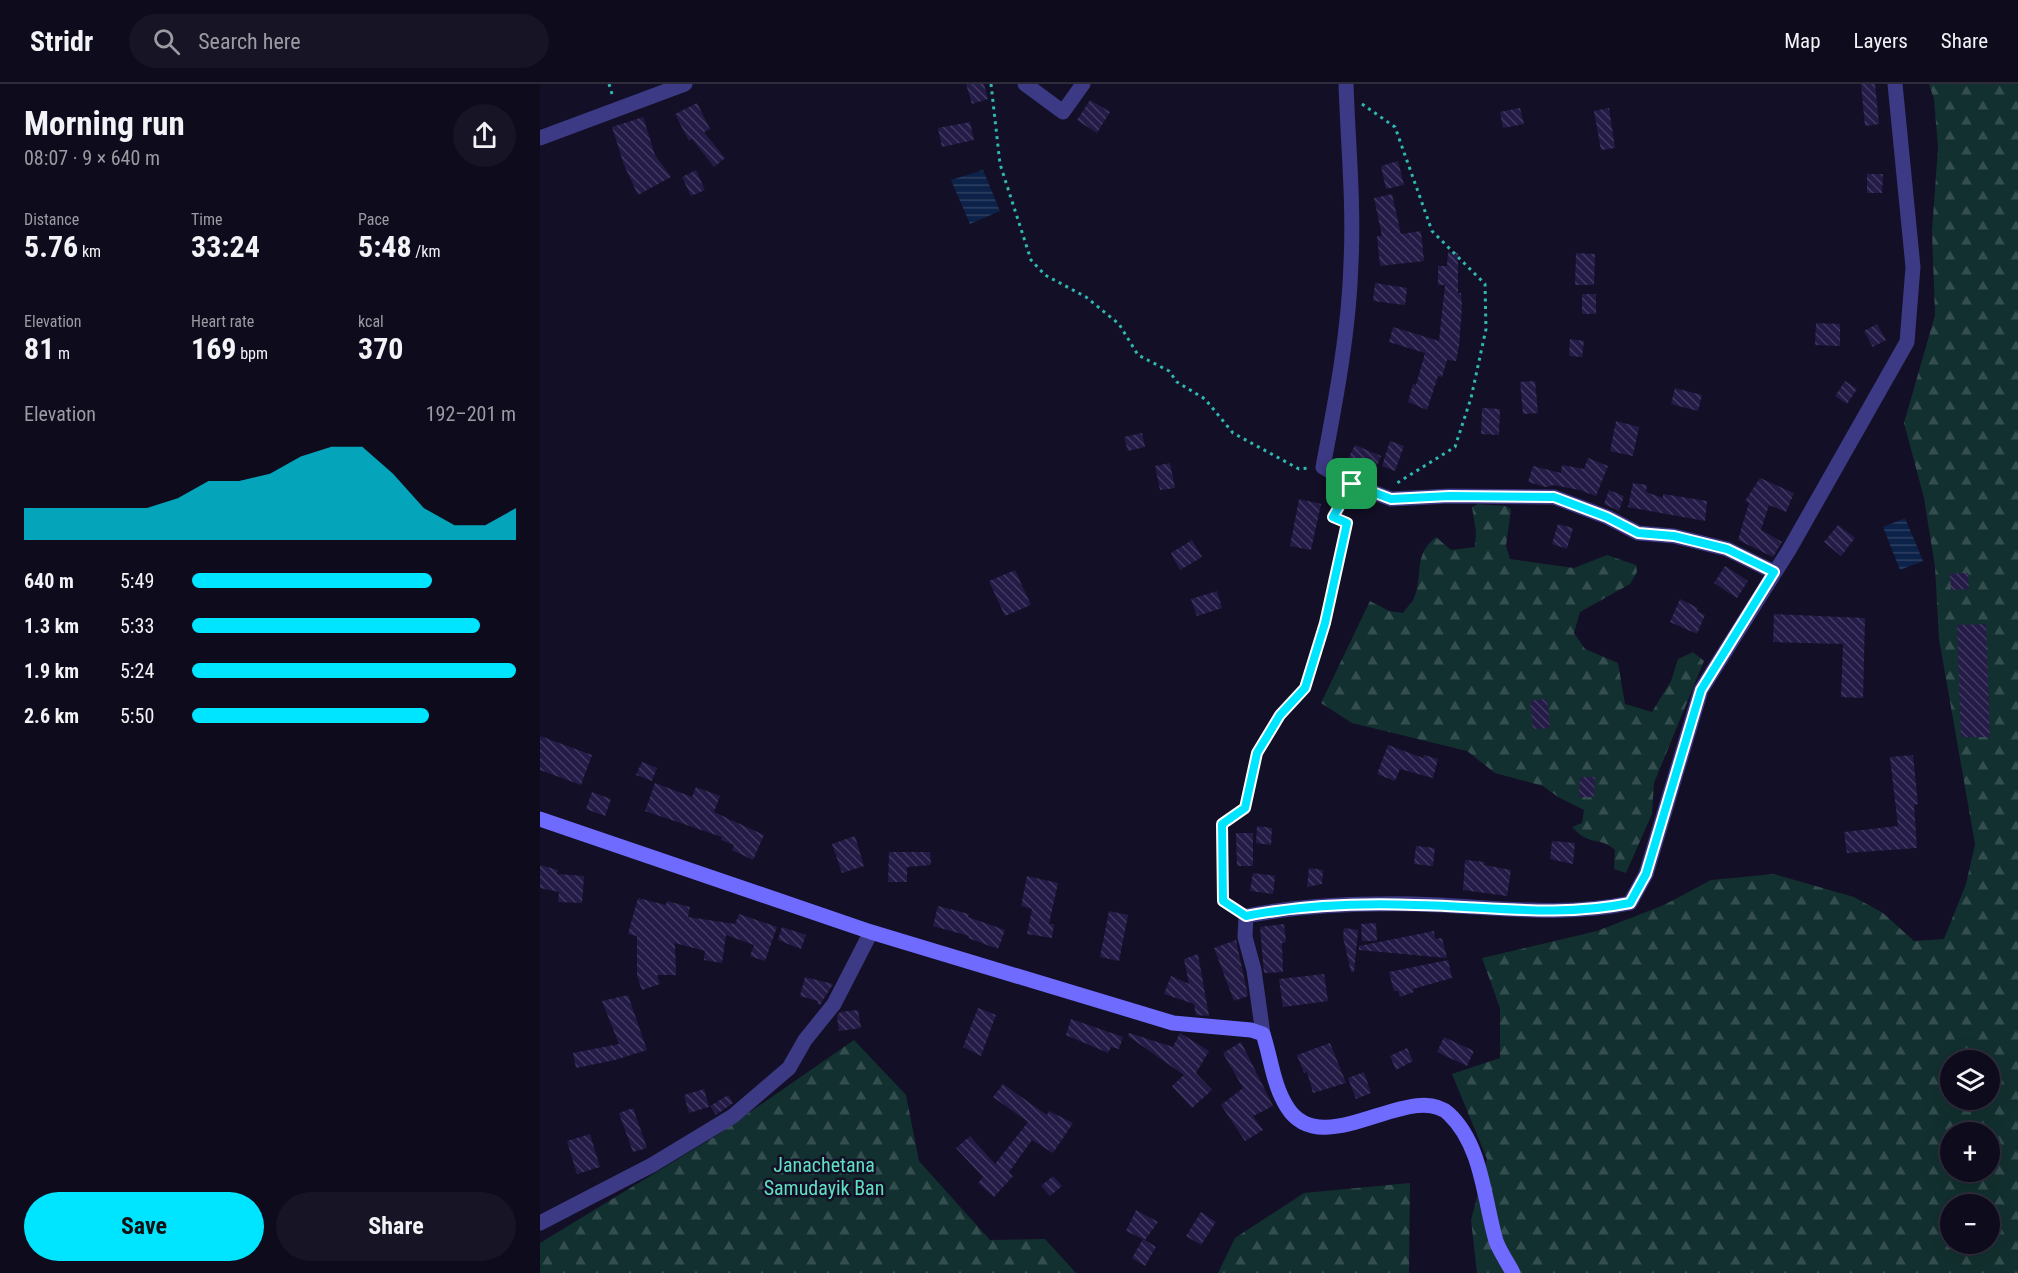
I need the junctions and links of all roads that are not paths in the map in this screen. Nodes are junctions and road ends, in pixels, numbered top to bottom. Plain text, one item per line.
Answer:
1 (685, 84) edge
2 (1025, 84) edge
3 (1083, 84) edge
4 (1895, 84) edge
5 (1346, 88) edge
6 (540, 138) edge
7 (1774, 572) junction
8 (540, 819) edge
9 (871, 932) junction
10 (1263, 1034) junction
11 (540, 1223) edge
12 (1513, 1273) edge

1 - 6 street
2 - 3 street
4 - 7 street
5 - 7 street
7 - 10 street
8 - 9 street
9 - 10 street
9 - 11 street
10 - 12 street

